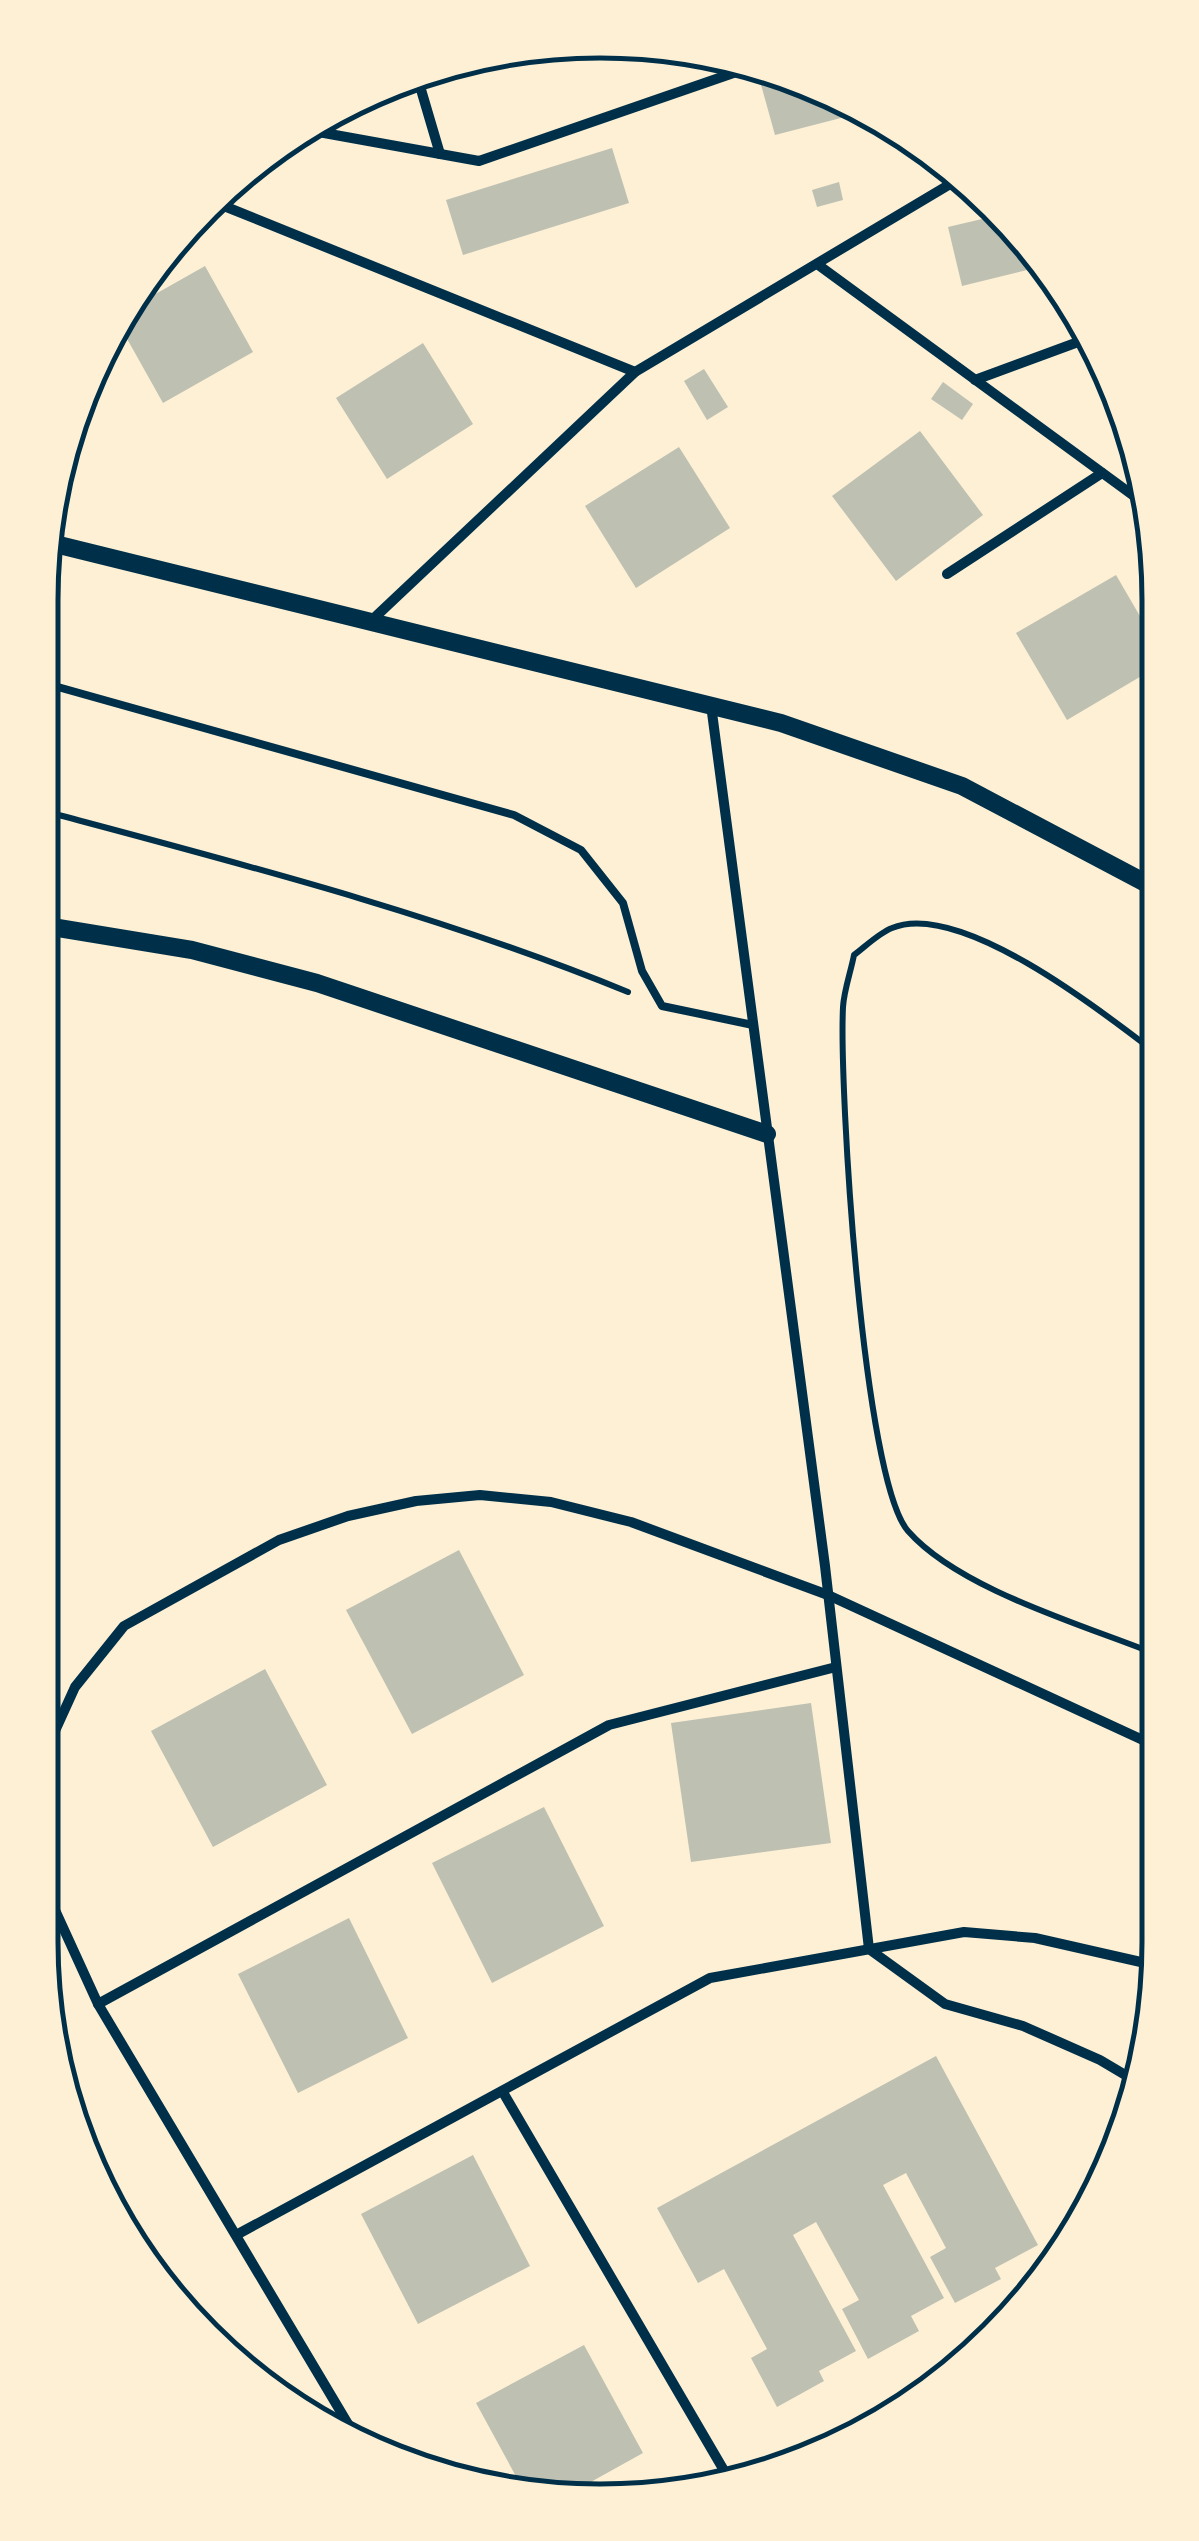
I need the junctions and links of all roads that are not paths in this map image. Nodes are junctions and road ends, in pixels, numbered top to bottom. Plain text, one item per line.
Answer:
1 (730, 74) edge
2 (420, 88) edge
3 (324, 133) edge
4 (440, 154) junction
5 (949, 186) edge
6 (226, 207) edge
7 (818, 264) junction
8 (1076, 343) edge
9 (636, 372) junction
10 (976, 380) junction
11 (1102, 472) junction
12 (1131, 494) edge
13 (61, 544) edge
14 (947, 574) dead end
15 (372, 620) junction
16 (58, 687) edge
17 (711, 705) junction
18 (1142, 881) edge
19 (58, 928) edge
20 (753, 1024) junction
21 (767, 1134) junction
22 (828, 1595) junction
23 (836, 1667) junction
24 (58, 1724) edge
25 (1142, 1739) edge
26 (58, 1916) edge
27 (869, 1949) junction
28 (1141, 1962) edge
29 (98, 2004) junction
30 (1125, 2075) edge
31 (504, 2094) junction
32 (238, 2234) junction
33 (346, 2421) edge
34 (724, 2469) edge

1 - 4 street
2 - 4 street
3 - 4 street
5 - 7 street
6 - 9 street
7 - 9 street
7 - 10 street
8 - 10 street
9 - 15 street
10 - 11 street
11 - 12 street
11 - 14 street
13 - 15 street
15 - 17 street
16 - 20 lane
17 - 18 street
17 - 20 street
19 - 21 street
20 - 21 street
21 - 22 street
22 - 23 street
22 - 24 street
22 - 25 street
23 - 27 street
23 - 29 street
26 - 29 street
27 - 28 street
27 - 30 street
27 - 31 street
29 - 32 street
31 - 32 street
31 - 34 street
32 - 33 street

